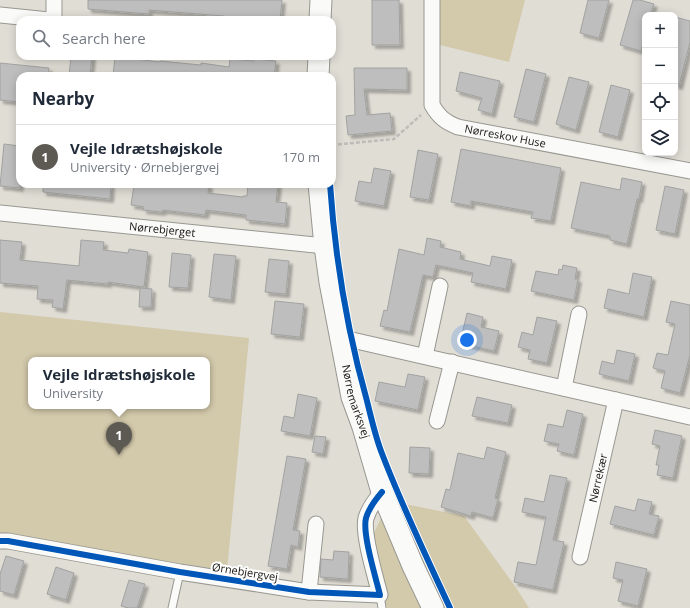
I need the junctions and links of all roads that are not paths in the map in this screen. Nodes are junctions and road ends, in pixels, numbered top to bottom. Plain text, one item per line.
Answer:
1 (54, 0) edge
2 (321, 0) edge
3 (432, 0) edge
4 (0, 15) edge
5 (54, 16) edge
6 (320, 16) edge
7 (16, 17) edge
8 (319, 60) edge
9 (318, 72) edge
10 (690, 171) edge
11 (319, 188) edge
12 (0, 213) edge
13 (325, 246) junction
14 (440, 286) dead end
15 (579, 314) dead end
16 (340, 340) junction
17 (425, 356) junction
18 (452, 362) junction
19 (564, 388) junction
20 (616, 400) junction
21 (690, 417) edge
22 (437, 421) dead end
23 (382, 492) junction
24 (316, 524) dead end
25 (0, 541) edge
26 (580, 557) dead end
27 (180, 572) junction
28 (309, 592) junction
29 (381, 602) edge
30 (172, 608) edge
31 (433, 608) edge

1 - 5 street
2 - 6 street
3 - 10 street, Nørreskov Huse
4 - 7 street
8 - 9 street
11 - 13 street, Nørremarksvej
12 - 13 street, Nørrebjerget
13 - 16 street, Nørremarksvej
14 - 17 street
15 - 19 street
16 - 17 street
16 - 23 street, Nørremarksvej
17 - 18 street
18 - 19 street
18 - 22 street
19 - 20 street
20 - 21 street
20 - 26 street, Nørrekær
23 - 29 street, Ørnebjergvej
23 - 31 street, Nørremarksvej
24 - 28 street
25 - 27 street, Ørnebjergvej
27 - 28 street, Ørnebjergvej
27 - 30 lane
28 - 29 street, Ørnebjergvej

